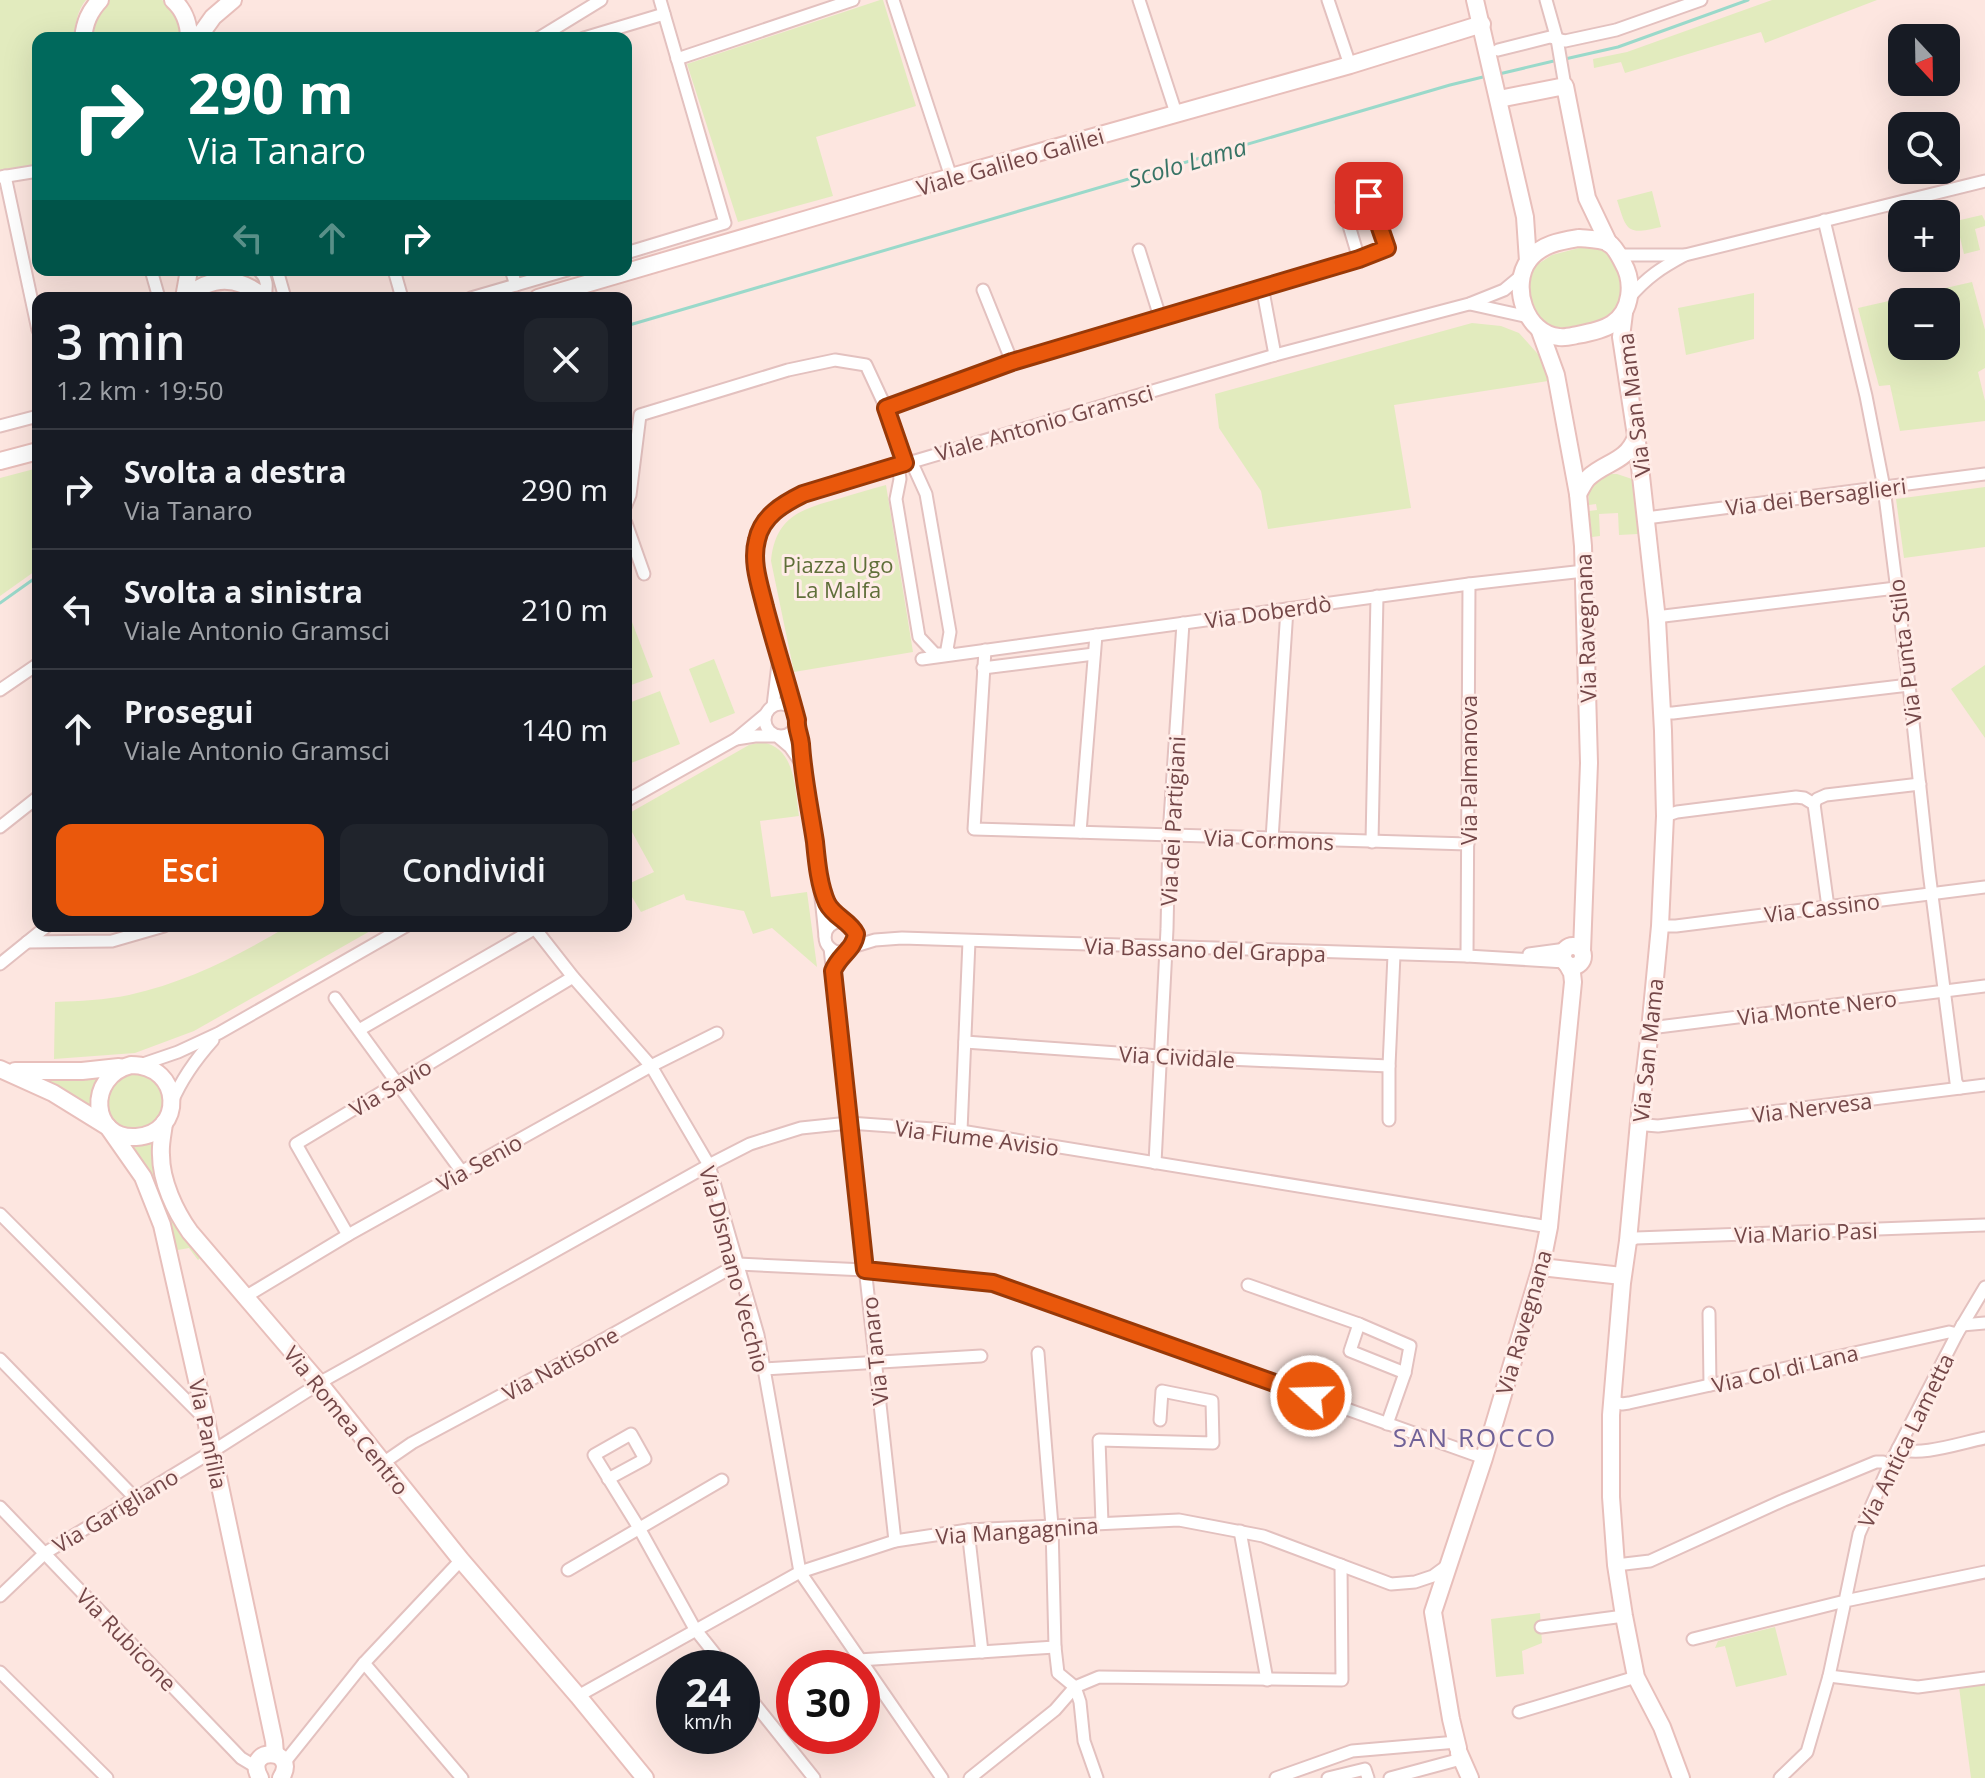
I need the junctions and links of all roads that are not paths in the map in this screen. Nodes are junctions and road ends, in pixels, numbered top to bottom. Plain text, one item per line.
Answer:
1 (100, 0) edge
2 (173, 0) edge
3 (211, 0) edge
4 (220, 0) edge
5 (233, 0) edge
6 (601, 0) edge
7 (660, 0) edge
8 (853, 0) edge
9 (893, 0) edge
10 (1139, 0) edge
11 (1328, 0) edge
12 (1475, 0) edge
13 (1546, 0) edge
14 (1701, 0) edge
15 (664, 14) junction
16 (1482, 24) junction
17 (83, 32) edge
18 (188, 32) edge
19 (202, 32) edge
20 (549, 32) edge
21 (604, 32) edge
22 (1557, 39) junction
23 (1493, 52) junction
24 (677, 59) junction
25 (1350, 65) junction
26 (1565, 86) junction
27 (1499, 99) junction
28 (1176, 113) junction
29 (32, 172) edge
30 (2, 176) edge
31 (951, 177) junction
32 (1984, 180) edge
33 (1824, 220) junction
34 (678, 237) junction
35 (1614, 249) junction
36 (1139, 250) dead end
37 (632, 251) edge
38 (684, 255) junction
39 (1685, 255) junction
40 (1359, 259) junction
41 (1525, 268) junction
42 (632, 270) edge
43 (232, 276) edge
44 (513, 276) edge
45 (548, 276) edge
46 (562, 276) edge
47 (612, 276) edge
48 (516, 285) junction
49 (1262, 286) junction
50 (983, 290) dead end
51 (561, 291) junction
52 (191, 292) edge
53 (257, 292) edge
54 (492, 292) edge
55 (558, 292) edge
56 (32, 304) edge
57 (1469, 304) junction
58 (1626, 306) junction
59 (1160, 317) junction
60 (1529, 317) junction
61 (1540, 331) junction
62 (1275, 355) junction
63 (1012, 362) junction
64 (886, 408) junction
65 (32, 418) edge
66 (0, 426) edge
67 (1636, 437) junction
68 (32, 453) edge
69 (0, 461) edge
70 (905, 463) junction
71 (1985, 474) edge
72 (632, 479) edge
73 (921, 485) junction
74 (1884, 488) junction
75 (899, 490) junction
76 (1578, 494) junction
77 (1646, 518) junction
78 (632, 540) edge
79 (1584, 571) junction
80 (644, 574) dead end
81 (1469, 584) junction
82 (1896, 588) junction
83 (1377, 596) junction
84 (1287, 609) junction
85 (1657, 620) junction
86 (1183, 623) junction
87 (1096, 635) junction
88 (949, 636) junction
89 (925, 644) junction
90 (985, 650) junction
91 (951, 654) junction
92 (1094, 654) junction
93 (922, 659) dead end
94 (778, 660) junction
95 (32, 668) edge
96 (983, 668) junction
97 (1909, 685) junction
98 (0, 690) edge
99 (1662, 709) junction
100 (770, 710) junction
101 (793, 711) junction
102 (796, 725) junction
103 (777, 736) junction
104 (736, 739) junction
105 (802, 764) junction
106 (1920, 784) junction
107 (632, 798) edge
108 (32, 802) edge
109 (1814, 804) junction
110 (1665, 816) junction
111 (0, 827) edge
112 (1080, 832) junction
113 (1169, 835) junction
114 (1272, 839) junction
115 (1372, 842) junction
116 (1468, 844) junction
117 (819, 873) junction
118 (1985, 887) edge
119 (1932, 894) junction
120 (1828, 907) junction
121 (843, 921) junction
122 (1660, 926) junction
123 (854, 930) junction
124 (40, 932) edge
125 (143, 932) edge
126 (396, 932) edge
127 (526, 932) edge
128 (538, 932) edge
129 (902, 938) junction
130 (969, 941) junction
131 (27, 942) junction
132 (827, 942) junction
133 (1165, 947) junction
134 (850, 949) junction
135 (1570, 954) junction
136 (1394, 955) junction
137 (1467, 956) junction
138 (0, 964) edge
139 (833, 971) junction
140 (573, 977) junction
141 (1985, 986) edge
142 (1945, 991) junction
143 (335, 998) dead end
144 (359, 1030) junction
145 (1650, 1030) junction
146 (219, 1033) junction
147 (717, 1033) dead end
148 (965, 1042) junction
149 (1160, 1056) junction
150 (132, 1066) junction
151 (651, 1066) junction
152 (1389, 1066) junction
153 (2, 1070) edge
154 (398, 1083) junction
155 (1985, 1085) edge
156 (1960, 1088) junction
157 (172, 1102) junction
158 (1389, 1120) dead end
159 (1639, 1122) junction
160 (164, 1123) junction
161 (849, 1123) junction
162 (108, 1127) junction
163 (961, 1131) junction
164 (1155, 1163) junction
165 (709, 1165) junction
166 (462, 1172) junction
167 (0, 1214) edge
168 (1985, 1225) edge
169 (1549, 1227) junction
170 (348, 1235) junction
171 (1628, 1241) junction
172 (738, 1264) junction
173 (1541, 1267) junction
174 (865, 1270) junction
175 (1622, 1276) junction
176 (1248, 1285) dead end
177 (1985, 1287) edge
178 (245, 1297) junction
179 (1709, 1313) dead end
180 (1985, 1323) edge
181 (1359, 1324) junction
182 (1959, 1330) junction
183 (1038, 1353) dead end
184 (981, 1356) dead end
185 (0, 1359) edge
186 (875, 1361) junction
187 (764, 1369) junction
188 (1405, 1373) junction
189 (320, 1384) junction
190 (1710, 1385) junction
191 (1613, 1401) junction
192 (206, 1420) junction
193 (1160, 1420) dead end
194 (1387, 1424) junction
195 (1985, 1438) edge
196 (1898, 1448) junction
197 (213, 1451) junction
198 (1484, 1458) junction
199 (383, 1463) junction
200 (1889, 1466) junction
201 (608, 1479) junction
202 (722, 1480) dead end
203 (135, 1498) junction
204 (0, 1507) edge
205 (1102, 1523) junction
206 (1052, 1526) junction
207 (639, 1528) junction
208 (968, 1530) junction
209 (1240, 1531) junction
210 (895, 1541) junction
211 (45, 1553) junction
212 (461, 1560) junction
213 (1449, 1564) junction
214 (1341, 1565) junction
215 (1616, 1565) junction
216 (568, 1570) dead end
217 (800, 1572) junction
218 (1985, 1572) edge
219 (0, 1596) edge
220 (1845, 1601) junction
221 (1624, 1616) junction
222 (1541, 1627) dead end
223 (695, 1629) junction
224 (1693, 1639) dead end
225 (1055, 1647) junction
226 (712, 1650) edge
227 (852, 1650) edge
228 (982, 1652) junction
229 (880, 1659) edge
230 (364, 1663) junction
231 (0, 1672) edge
232 (1829, 1676) junction
233 (1636, 1677) junction
234 (1985, 1678) edge
235 (1267, 1680) junction
236 (604, 1681) junction
237 (1075, 1687) junction
238 (880, 1690) edge
239 (588, 1708) junction
240 (760, 1710) edge
241 (1519, 1712) dead end
242 (1459, 1750) junction
243 (280, 1765) edge
244 (258, 1772) edge
245 (107, 1778) edge
246 (462, 1778) edge
247 (645, 1778) edge
248 (814, 1778) edge
249 (942, 1778) edge
250 (970, 1778) edge
251 (1097, 1778) edge
252 (1276, 1778) edge
253 (1328, 1778) edge
254 (1368, 1778) edge
255 (1390, 1778) edge
256 (1470, 1778) edge
257 (1681, 1778) edge
258 (1780, 1778) edge

1 - 17 street
2 - 18 street
3 - 4 street
5 - 19 street
6 - 20 street
7 - 15 street
8 - 24 street
9 - 31 street
10 - 28 street
11 - 25 street
12 - 16 street
13 - 22 street
14 - 22 street
15 - 21 street
15 - 24 street
16 - 23 street
16 - 25 street, Viale Galileo Galilei
22 - 23 street
22 - 26 street
23 - 27 street
24 - 34 street
25 - 28 street, Viale Galileo Galilei
26 - 27 street
26 - 35 street
27 - 41 street
28 - 31 street, Viale Galileo Galilei
29 - 30 street
30 - 56 street
31 - 38 street, Viale Galileo Galilei
32 - 33 street
33 - 39 street
33 - 74 street, Via Punta Stilo
34 - 37 street
34 - 38 street
35 - 39 street
35 - 41 street
35 - 58 street
36 - 59 street
38 - 42 street, Viale Galileo Galilei
39 - 58 street
40 - 40 street
40 - 49 street
41 - 57 street, Viale Antonio Gramsci
41 - 60 street
43 - 52 street
43 - 53 street
44 - 48 street
45 - 48 street
46 - 51 street
47 - 51 street, Viale Galileo Galilei
48 - 54 street
49 - 59 street
49 - 62 street
50 - 63 street
51 - 55 street, Viale Galileo Galilei
57 - 60 street, Viale Antonio Gramsci
57 - 62 street, Viale Antonio Gramsci
58 - 61 street
58 - 67 street, Via San Mama
59 - 63 street
60 - 61 street
61 - 76 street, Via Ravegnana
62 - 70 street, Viale Antonio Gramsci
63 - 64 street
64 - 70 street
64 - 72 street
65 - 66 street
67 - 76 street
67 - 77 street, Via San Mama
68 - 69 street
70 - 73 street
70 - 75 street
70 - 94 street, Viale Antonio Gramsci
71 - 74 street, Via dei Bersaglieri
73 - 75 street
73 - 88 street
74 - 77 street, Via dei Bersaglieri
74 - 82 street, Via Punta Stilo
75 - 89 street
76 - 79 street, Via Ravegnana
77 - 85 street, Via San Mama
78 - 80 street
79 - 81 street, Via Doberdò
79 - 135 street, Via Ravegnana
81 - 83 street, Via Doberdò
81 - 116 street, Via Palmanova
82 - 85 street
82 - 97 street, Via Punta Stilo
83 - 84 street, Via Doberdò
83 - 115 street
84 - 86 street, Via Doberdò
84 - 114 street
85 - 99 street, Via San Mama
86 - 87 street, Via Doberdò
86 - 113 street, Via dei Partigiani
87 - 90 street, Via Doberdò
87 - 92 street
88 - 89 street
88 - 91 street
89 - 91 street
90 - 91 street, Via Doberdò
90 - 96 street
91 - 93 street
92 - 96 street
92 - 112 street
94 - 100 street, Viale Antonio Gramsci
94 - 101 street, Viale Antonio Gramsci
95 - 98 street
96 - 112 street, Via Cormons
97 - 99 street
97 - 106 street, Via Punta Stilo
99 - 110 street, Via San Mama
100 - 101 street
100 - 103 street
100 - 104 street
101 - 102 street
102 - 103 street
102 - 105 street
103 - 104 street
103 - 105 street
104 - 107 street
105 - 117 street
106 - 109 street
106 - 119 street, Via Punta Stilo
108 - 111 street
109 - 110 street
109 - 120 street
110 - 122 street, Via San Mama
112 - 113 street, Via Cormons
113 - 114 street, Via Cormons
113 - 133 street, Via dei Partigiani
114 - 115 street, Via Cormons
115 - 116 street, Via Cormons
116 - 137 street, Via Palmanova
117 - 121 street
117 - 132 street
118 - 119 street, Via Cassino
119 - 120 street, Via Cassino
119 - 142 street, Via Punta Stilo
120 - 122 street, Via Cassino
121 - 123 street
121 - 132 street
122 - 145 street, Via San Mama
123 - 129 street, Via Bassano del Grappa
123 - 134 street
124 - 131 street
125 - 131 street
126 - 146 street
127 - 144 street
128 - 140 street, Via Dismano Vecchio
129 - 130 street, Via Bassano del Grappa
129 - 134 street, Via Bassano del Grappa
130 - 133 street, Via Bassano del Grappa
130 - 148 street
131 - 138 street
132 - 134 street
132 - 139 street, Via Tanaro
133 - 136 street, Via Bassano del Grappa
133 - 149 street, Via dei Partigiani
134 - 139 street
135 - 137 street, Via Bassano del Grappa
135 - 169 street, Via Ravegnana
136 - 137 street, Via Bassano del Grappa
136 - 152 street
139 - 161 street, Via Tanaro
140 - 151 street, Via Dismano Vecchio
140 - 154 street, Via Savio
141 - 142 street, Via Monte Nero
142 - 145 street, Via Monte Nero
142 - 156 street, Via Punta Stilo
143 - 144 street
144 - 154 street
145 - 159 street, Via San Mama
146 - 150 street
146 - 157 street
147 - 151 street, Via Senio
148 - 149 street, Via Cividale
148 - 163 street
149 - 152 street, Via Cividale
149 - 164 street, Via dei Partigiani
150 - 153 street
150 - 157 street
150 - 162 street
151 - 165 street, Via Dismano Vecchio
151 - 166 street, Via Senio
152 - 158 street
153 - 162 street
154 - 166 street
154 - 170 street, Via Savio
155 - 156 street, Via Nervesa
156 - 159 street, Via Nervesa
157 - 160 street
159 - 171 street, Via San Mama
160 - 162 street
160 - 178 street, Via Romea Centro
161 - 163 street, Via Fiume Avisio
161 - 165 street, Via Fiume Avisio
161 - 174 street, Via Tanaro
162 - 192 street, Via Panfilia
163 - 164 street, Via Fiume Avisio
164 - 169 street, Via Fiume Avisio
165 - 172 street, Via Dismano Vecchio
165 - 189 street, Via Fiume Avisio
166 - 170 street, Via Senio
167 - 192 street
168 - 171 street, Via Mario Pasi
169 - 173 street, Via Ravegnana
170 - 178 street, Via Senio
171 - 175 street, Via San Mama
172 - 174 street
172 - 187 street, Via Dismano Vecchio
172 - 199 street, Via Natisone
173 - 175 street
173 - 198 street, Via Ravegnana
174 - 186 street, Via Tanaro
174 - 194 street
175 - 191 street, Via San Mama
176 - 181 street
177 - 182 street, Via Antica Lametta
178 - 189 street, Via Romea Centro
179 - 190 street
180 - 182 street, Via Col di Lana
181 - 188 street
181 - 188 street
182 - 190 street, Via Col di Lana
182 - 196 street, Via Antica Lametta
183 - 206 street
184 - 186 street
185 - 203 street
186 - 187 street
186 - 210 street, Via Tanaro
187 - 217 street, Via Dismano Vecchio
188 - 194 street
189 - 197 street, Via Garigliano
189 - 199 street, Via Romea Centro
190 - 191 street, Via Col di Lana
191 - 215 street, Via San Mama
192 - 197 street, Via Panfilia
193 - 205 street
194 - 198 street
195 - 196 street
196 - 200 street, Via Antica Lametta
197 - 203 street, Via Garigliano
197 - 243 street, Via Panfilia
198 - 213 street, Via Ravegnana
199 - 212 street, Via Romea Centro
200 - 215 street
200 - 220 street, Via Antica Lametta
201 - 201 street
201 - 207 street
202 - 207 street
203 - 211 street, Via Garigliano
204 - 211 street, Via Rubicone
205 - 206 street, Via Mangagnina
205 - 209 street, Via Mangagnina
206 - 208 street, Via Mangagnina
206 - 225 street
207 - 216 street
207 - 223 street
208 - 210 street, Via Mangagnina
208 - 228 street
209 - 214 street, Via Mangagnina
209 - 235 street
210 - 217 street, Via Mangagnina
211 - 219 street, Via Garigliano
211 - 244 street, Via Rubicone
212 - 230 street
212 - 239 street, Via Romea Centro
213 - 214 street, Via Mangagnina
213 - 242 street, Via Ravegnana
214 - 235 street
215 - 221 street, Via San Mama
217 - 223 street, Via Mangagnina
217 - 227 street
218 - 220 street
220 - 224 street
220 - 232 street, Via Antica Lametta
221 - 222 street
221 - 233 street, Via San Mama
223 - 226 street
223 - 236 street, Via Mangagnina
225 - 228 street
225 - 237 street
228 - 229 street
230 - 243 street
230 - 246 street
231 - 245 street
232 - 234 street
232 - 258 street, Via Antica Lametta
233 - 241 street
233 - 257 street, Via San Mama
235 - 237 street
236 - 239 street, Via Mangagnina
236 - 239 street
237 - 250 street
237 - 251 street
238 - 249 street
239 - 247 street, Via Romea Centro
240 - 248 street
242 - 252 street
242 - 255 street
242 - 256 street, Via Ravegnana
243 - 244 street
253 - 254 street

